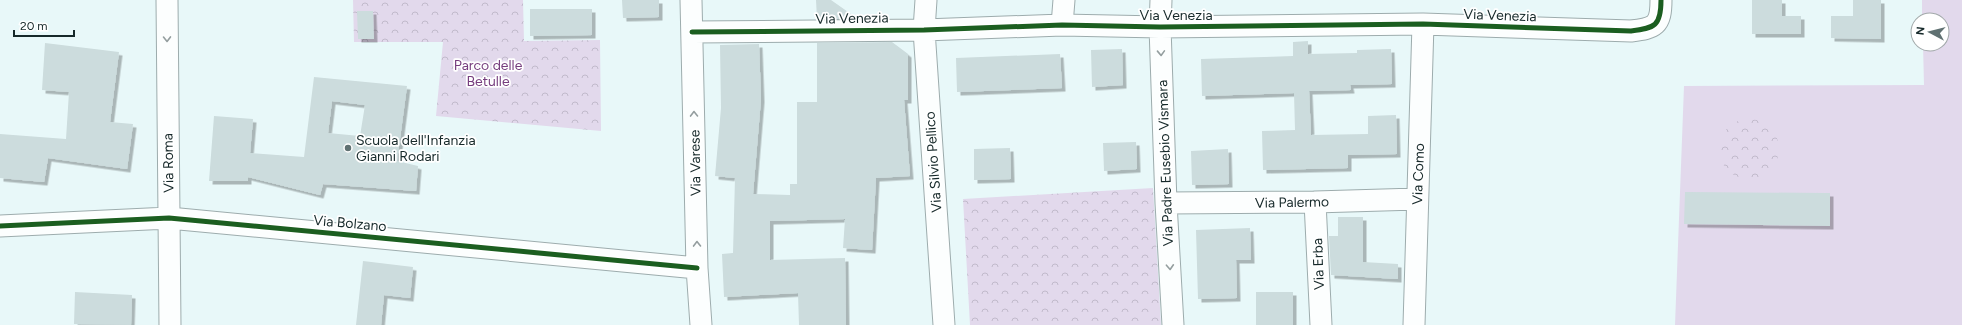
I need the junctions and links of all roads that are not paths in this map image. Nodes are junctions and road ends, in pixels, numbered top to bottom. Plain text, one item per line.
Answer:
1 (167, 0) edge
2 (691, 0) edge
3 (926, 0) edge
4 (1064, 0) edge
5 (1161, 0) edge
6 (1661, 0) edge
7 (1423, 24) junction
8 (1062, 25) junction
9 (1160, 28) junction
10 (924, 30) junction
11 (692, 32) junction
12 (1417, 198) junction
13 (1316, 202) junction
14 (1166, 203) junction
15 (169, 218) junction
16 (0, 226) edge
17 (697, 268) junction
18 (170, 325) edge
19 (701, 325) edge
20 (944, 325) edge
21 (1174, 325) edge
22 (1321, 325) edge
23 (1414, 325) edge

1 -> 15 street, Via Roma
2 - 11 street, Via Varese
3 - 10 street, Via Silvio Pellico
4 - 8 street
5 - 9 street, Via Padre Eusebio Vismara
6 - 7 street, Via Venezia
7 - 9 street, Via Venezia
7 - 12 street, Via Como
8 - 9 street, Via Venezia
8 - 10 street, Via Venezia
9 -> 14 street, Via Padre Eusebio Vismara
10 - 11 street, Via Venezia
10 - 20 street, Via Silvio Pellico
17 -> 11 street, Via Varese
12 - 13 street, Via Palermo
12 - 23 street, Via Como
13 - 14 street, Via Palermo
13 - 22 street, Via Erba
14 -> 21 street, Via Padre Eusebio Vismara
15 - 16 street, Via Bolzano
15 - 17 street, Via Bolzano
15 - 18 street, Via Roma
17 - 19 street, Via Varese

